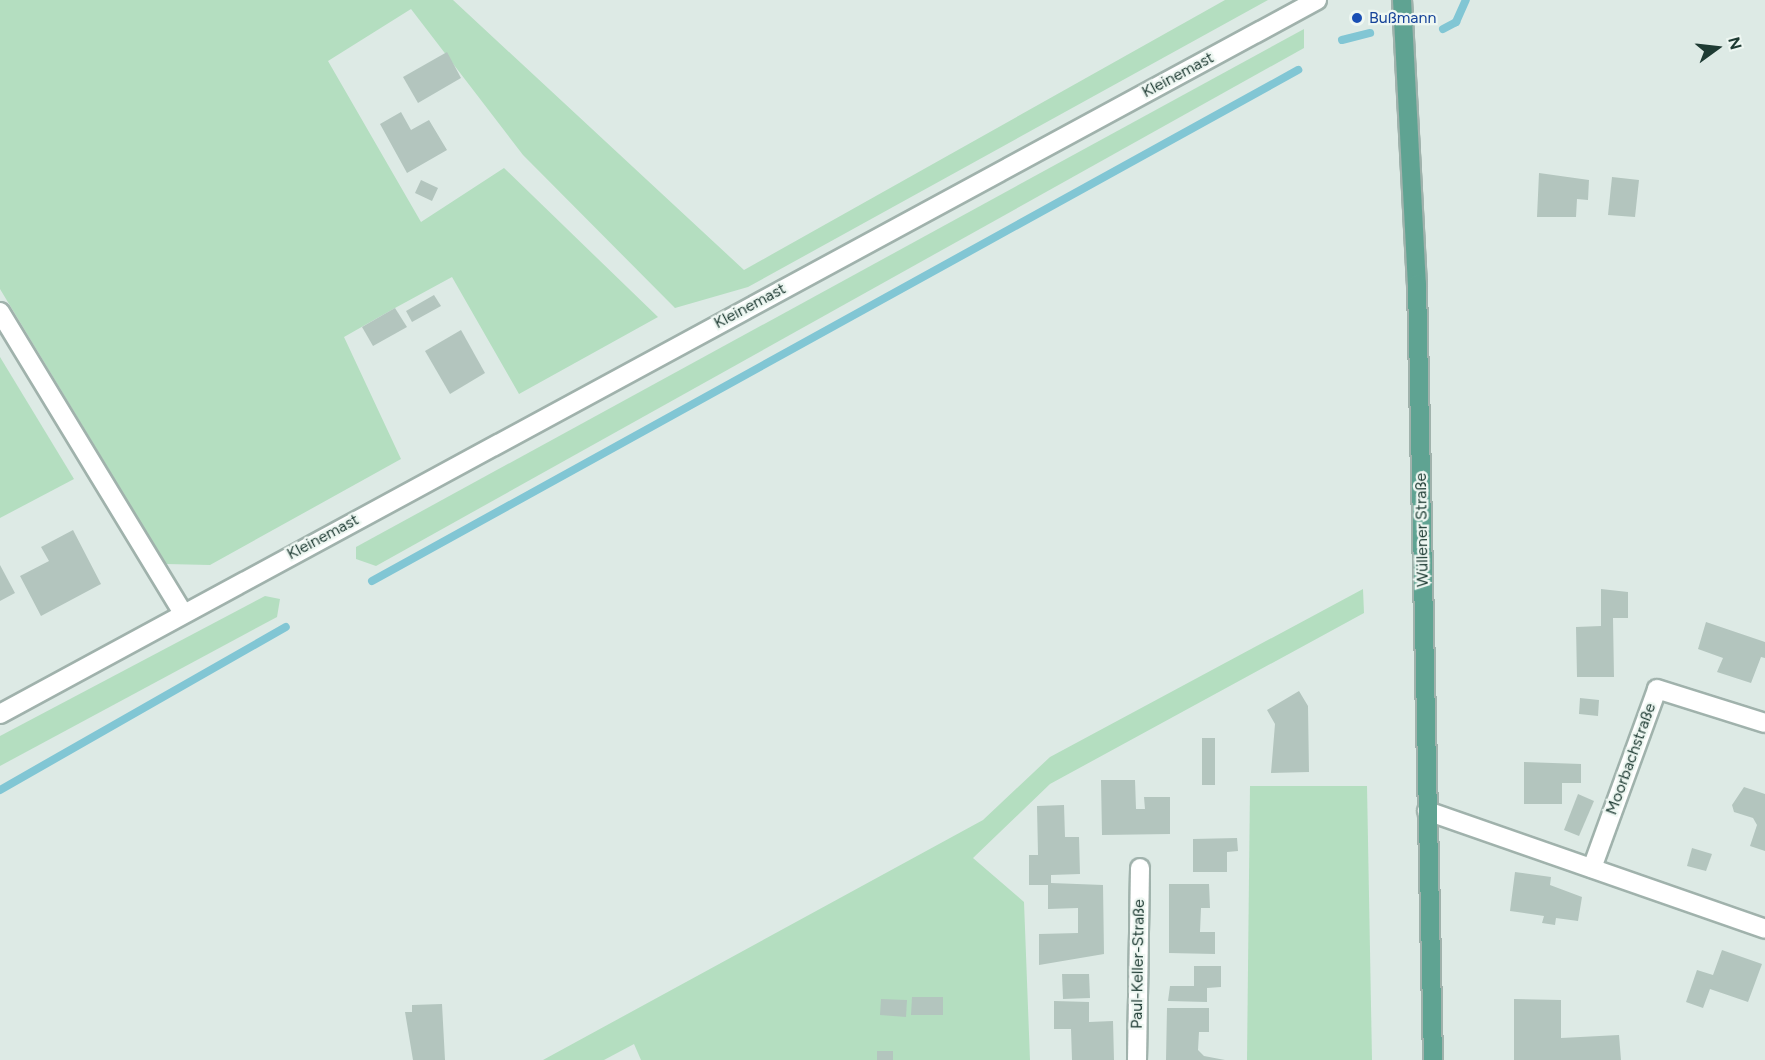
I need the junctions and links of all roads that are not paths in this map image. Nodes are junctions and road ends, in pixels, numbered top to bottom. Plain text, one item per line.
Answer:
1 (1317, 0) edge
2 (1402, 0) edge
3 (0, 312) edge
4 (183, 613) junction
5 (0, 714) edge
6 (1765, 723) edge
7 (1427, 811) junction
8 (1140, 868) dead end
9 (1592, 868) junction
10 (1765, 929) edge
11 (1137, 1060) edge
12 (1433, 1060) edge

1 - 4 street, Kleinemast
2 - 7 main road, Wüllener Straße
3 - 4 street
4 - 5 street, Kleinemast
6 - 9 street, Moorbachstraße
7 - 9 street
7 - 12 main road, Wüllener Straße
8 - 11 street, Paul-Keller-Straße
9 - 10 street

